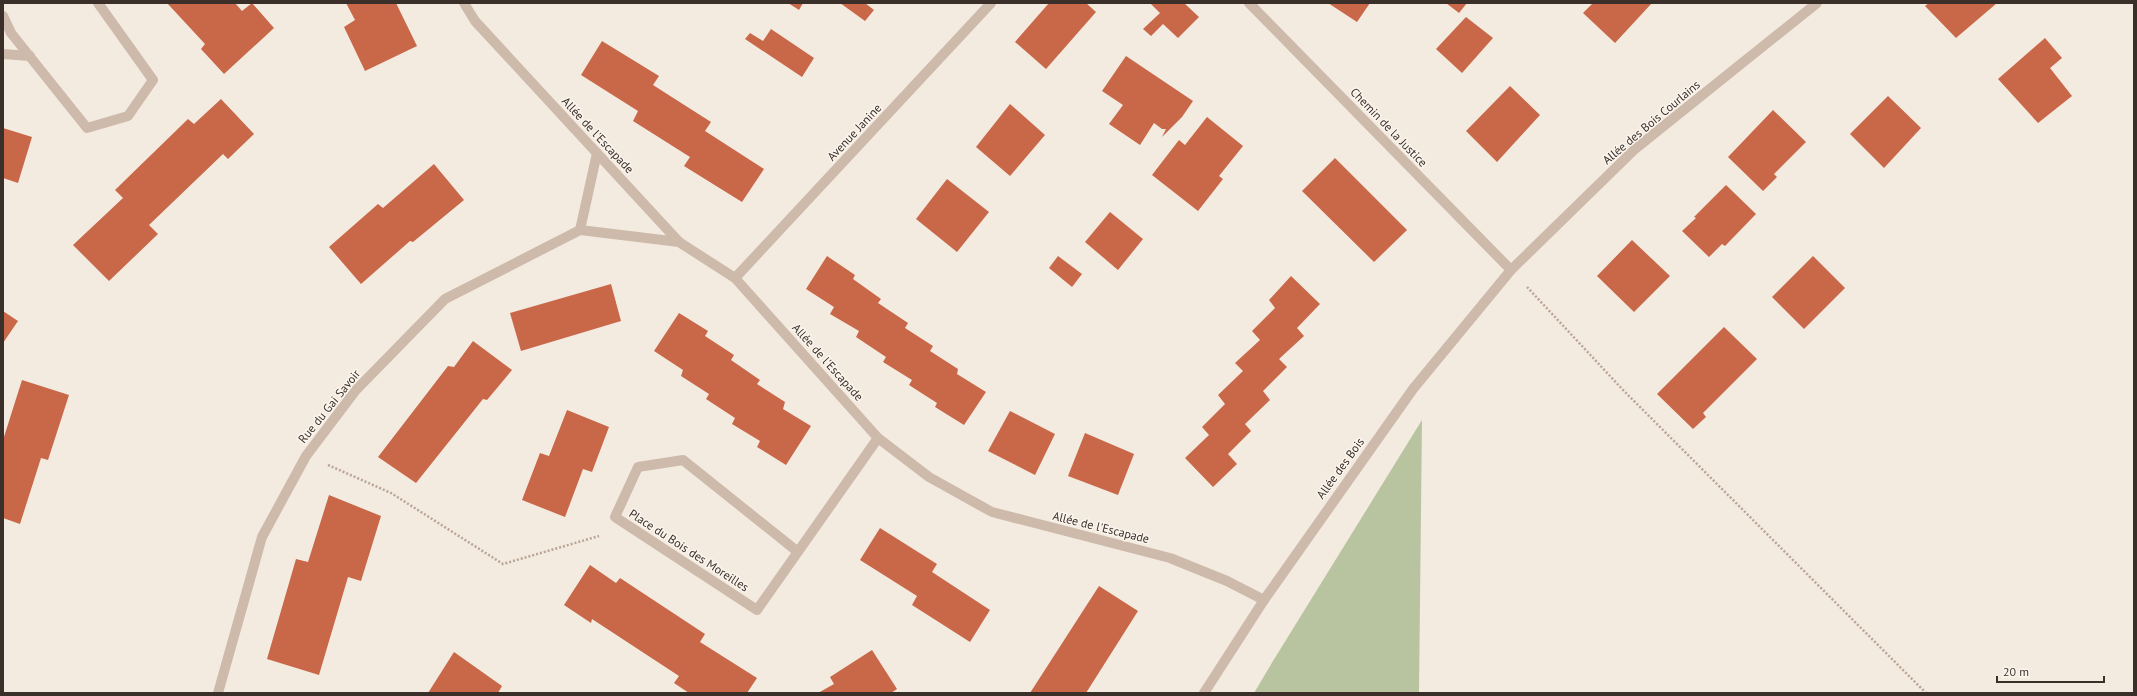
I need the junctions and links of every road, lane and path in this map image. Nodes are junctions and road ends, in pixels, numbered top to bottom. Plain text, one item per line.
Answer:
1 (98, 3) edge
2 (464, 3) edge
3 (991, 3) edge
4 (1249, 3) edge
5 (1817, 3) edge
6 (3, 16) edge
7 (3, 54) edge
8 (30, 56) junction
9 (597, 153) junction
10 (580, 230) junction
11 (679, 242) junction
12 (1511, 270) junction
13 (734, 278) junction
14 (878, 438) junction
15 (306, 456) junction
16 (615, 517) junction
17 (798, 552) junction
18 (1264, 600) junction
19 (218, 693) edge
20 (1204, 693) edge
21 (1926, 693) edge

1 - 8 street
2 - 9 street, Allée de l'Escapade
3 - 13 street, Avenue Janine
4 - 12 street, Chemin de la Justice
5 - 12 street, Allée des Bois Courlains
6 - 8 street
7 - 8 street
9 - 10 street
9 - 11 street, Allée de l'Escapade
10 - 11 street
10 - 15 street, Rue du Gai Savoir
11 - 13 street, Allée de l'Escapade
12 - 18 street, Allée des Bois
12 - 21 path
13 - 14 street, Allée de l'Escapade
14 - 17 street, Place du Bois des Moreilles
14 - 18 street, Allée de l'Escapade
15 - 16 path
15 - 19 street, Rue du Gai Savoir
16 - 17 street, Place du Bois des Moreilles
16 - 17 street, Place du Bois des Moreilles
18 - 20 street, Allée des Bois

